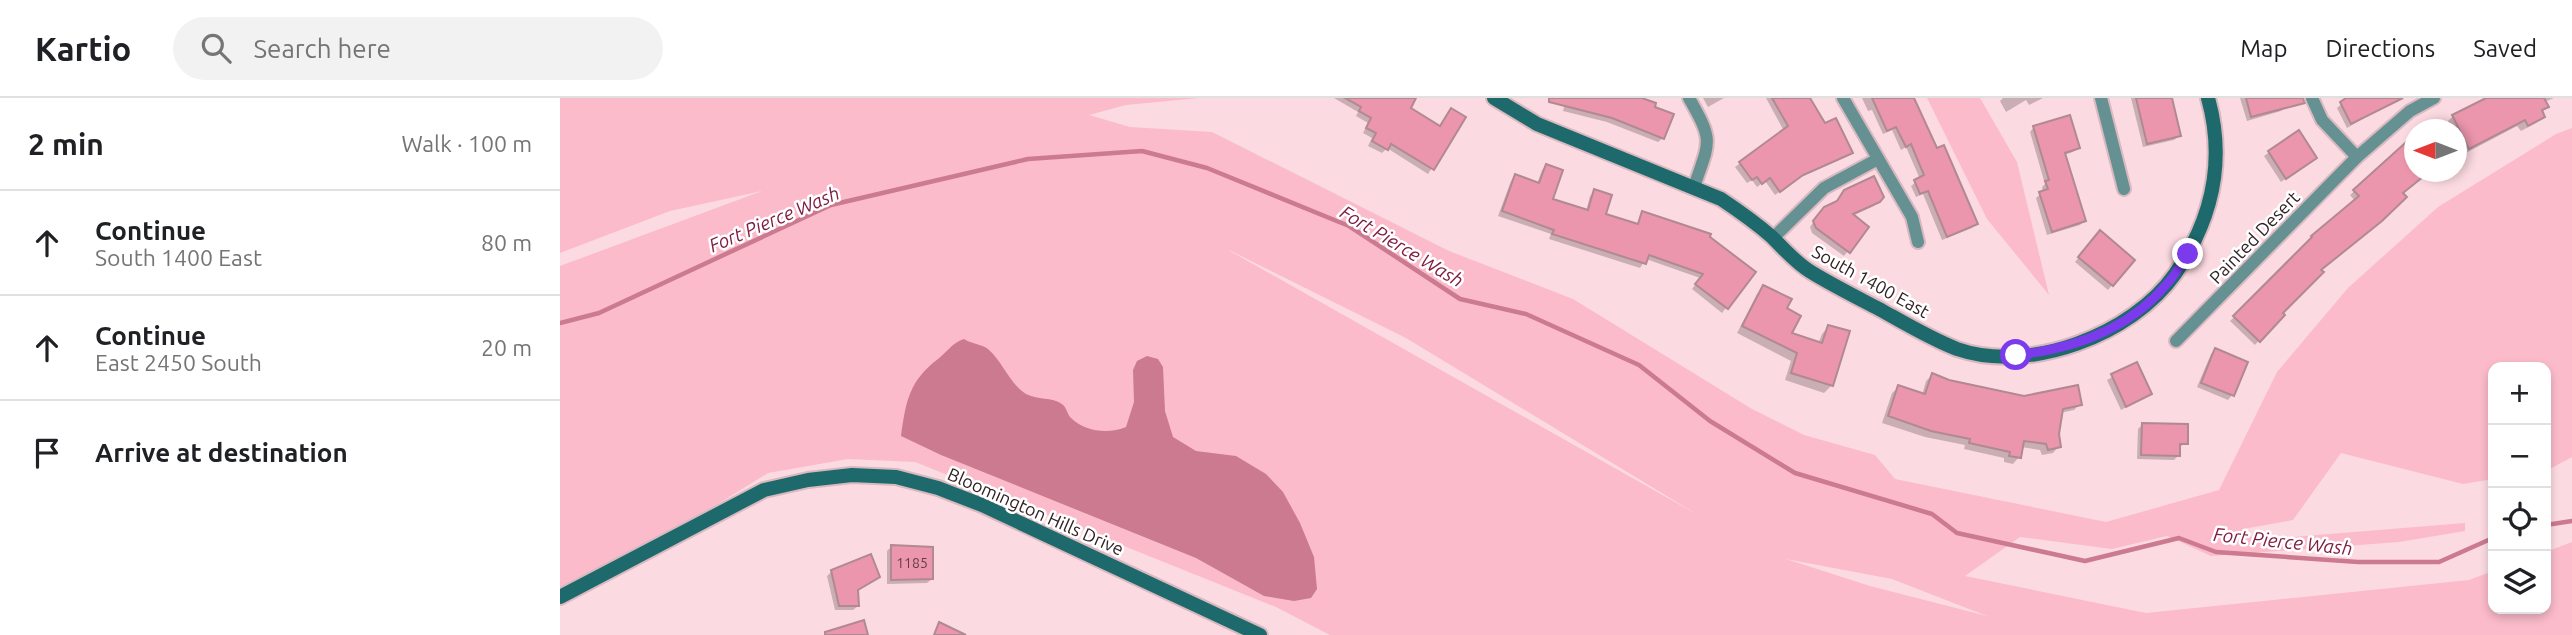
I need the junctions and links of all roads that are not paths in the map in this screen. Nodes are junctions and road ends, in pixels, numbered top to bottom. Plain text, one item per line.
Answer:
1 (1494, 98) edge
2 (1689, 98) edge
3 (1843, 98) edge
4 (2101, 98) edge
5 (2208, 98) edge
6 (2312, 98) edge
7 (2434, 98) edge
8 (2357, 157) junction
9 (1878, 159) junction
10 (1694, 187) junction
11 (2124, 189) dead end
12 (1773, 238) junction
13 (1918, 242) dead end
14 (2176, 341) dead end
15 (560, 597) edge
16 (1260, 635) edge

1 - 10 street, South 1400 East
2 - 10 street
3 - 9 street
4 - 11 street
5 - 12 street, South 1400 East
6 - 8 street
7 - 8 street, Painted Desert
8 - 14 street, Painted Desert
9 - 12 street
9 - 13 street
10 - 12 street, South 1400 East
15 - 16 street, Bloomington Hills Drive

